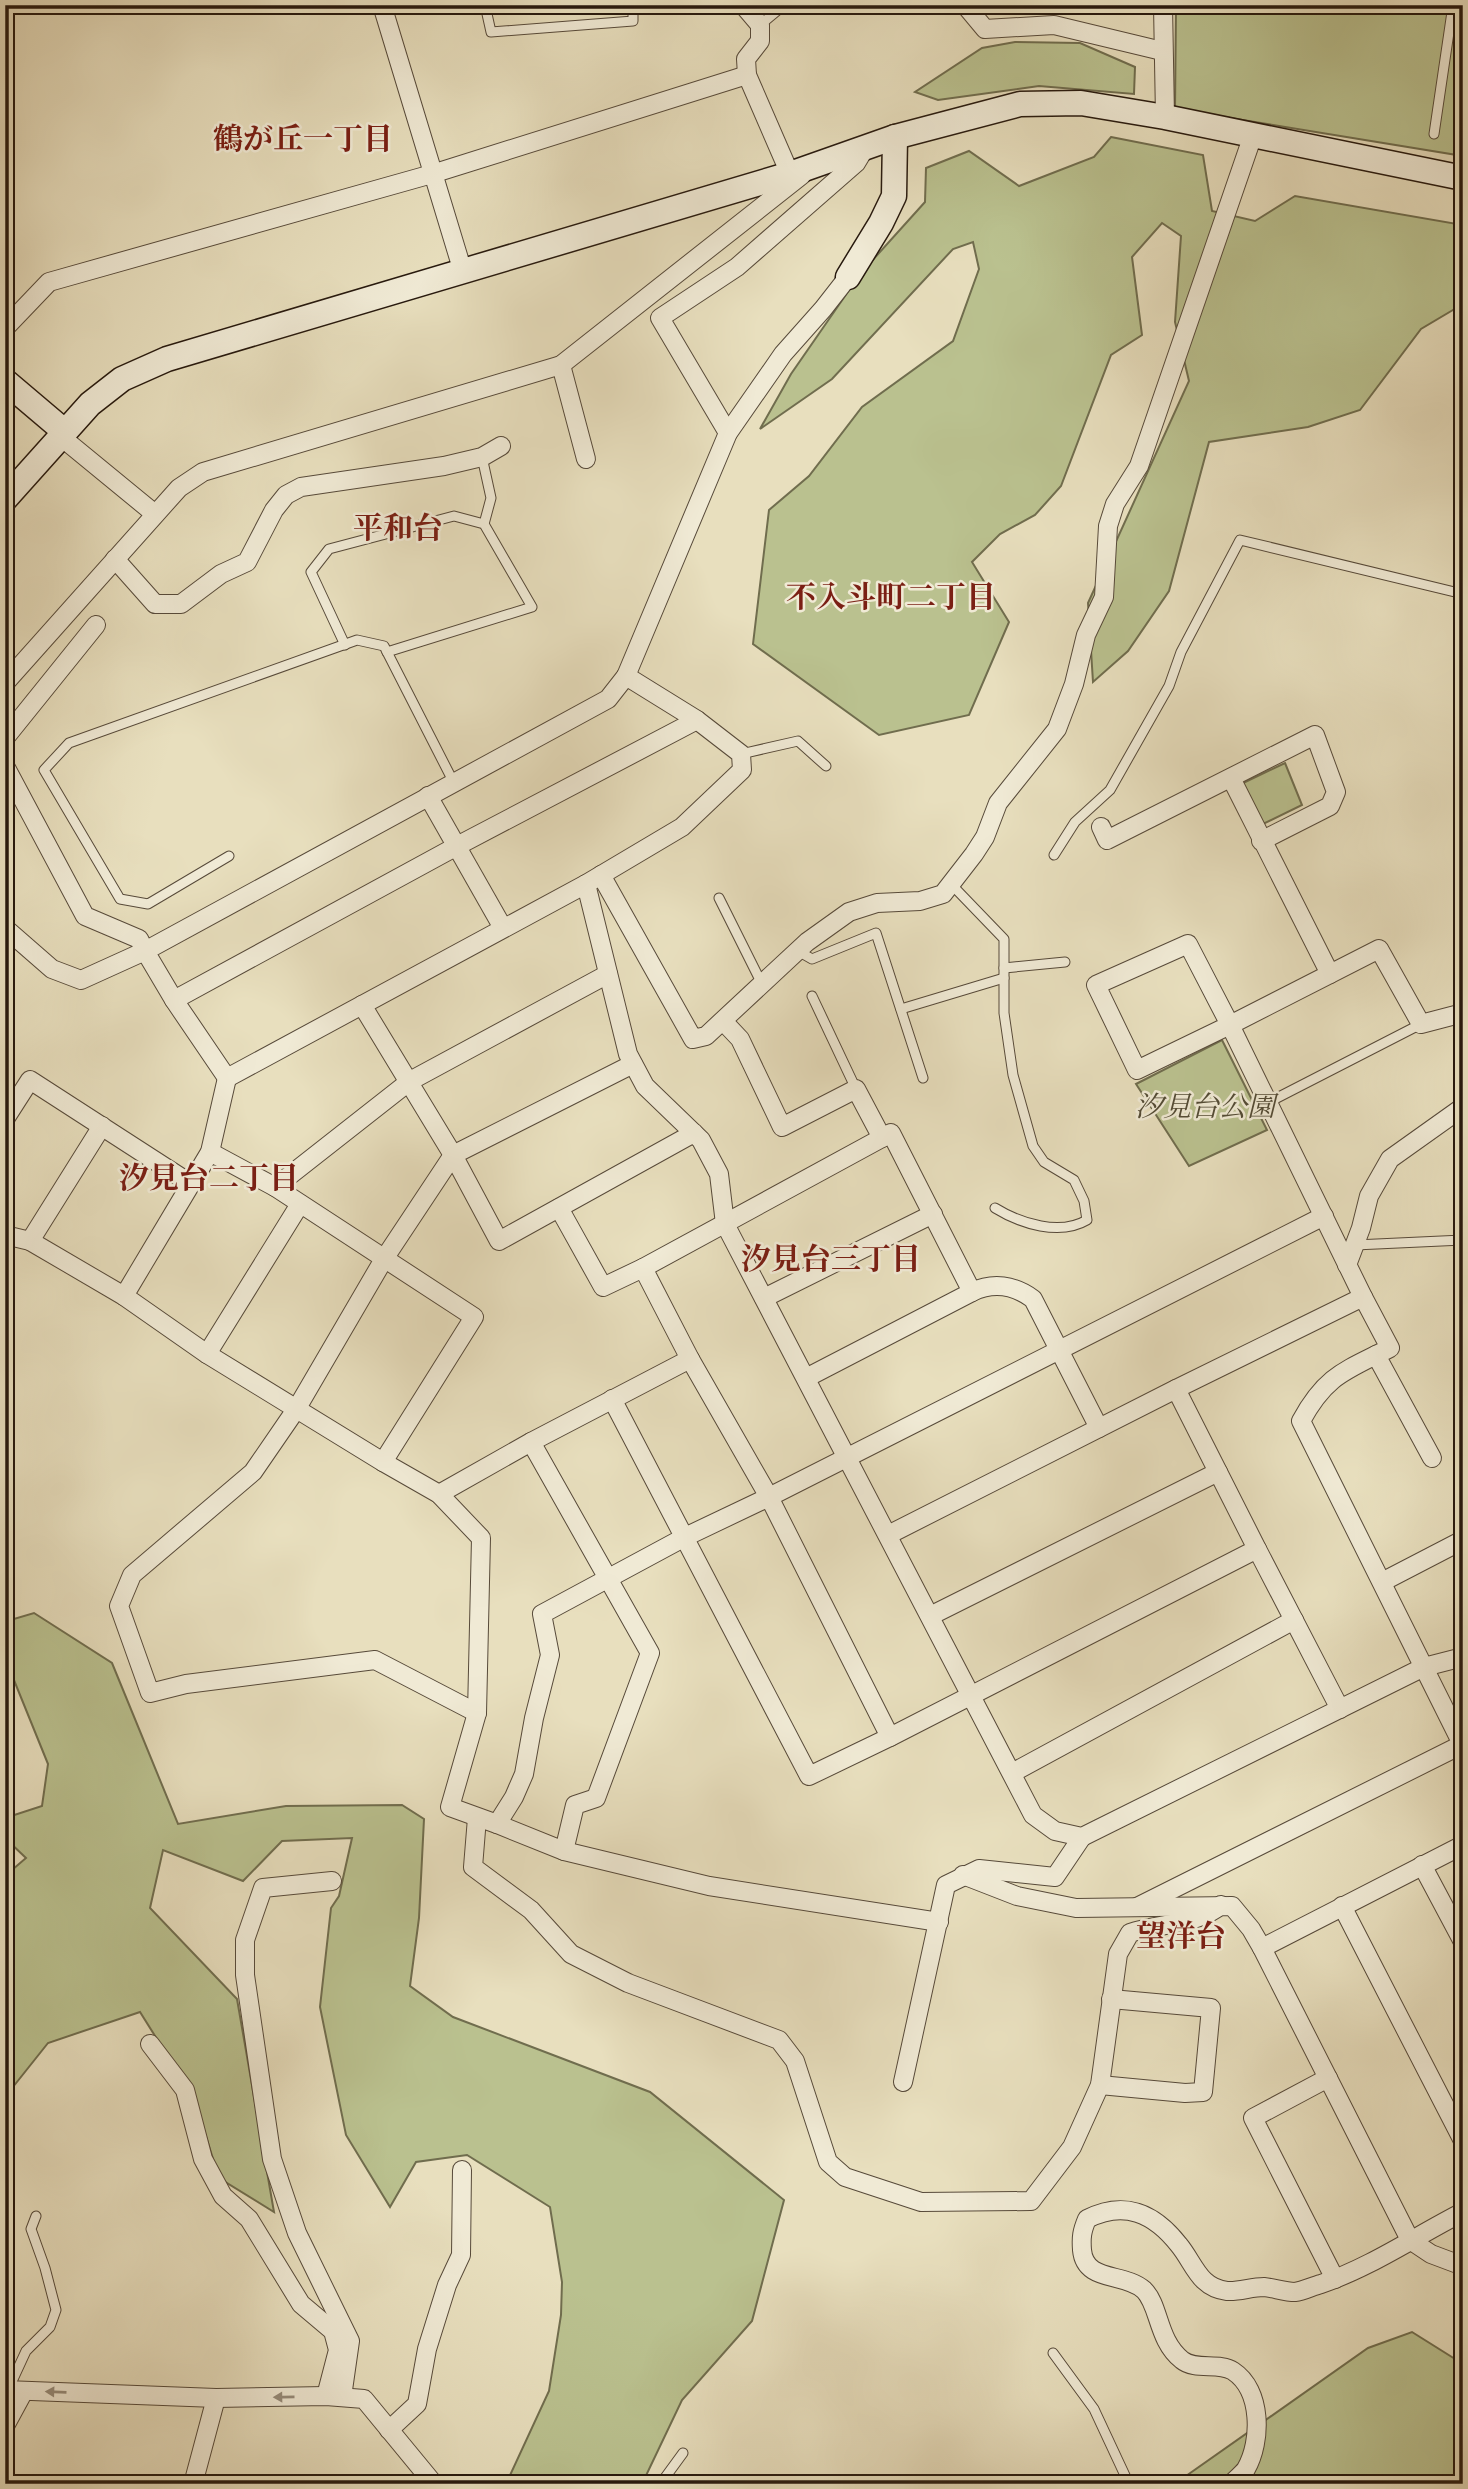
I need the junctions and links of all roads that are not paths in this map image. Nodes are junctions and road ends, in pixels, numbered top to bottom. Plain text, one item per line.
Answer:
1 (382, 5) edge
2 (485, 5) edge
3 (633, 5) edge
4 (743, 5) edge
5 (784, 5) edge
6 (965, 5) edge
7 (1163, 5) edge
8 (1453, 5) edge
9 (760, 25) junction
10 (1163, 51) junction
11 (747, 75) junction
12 (1165, 117) junction
13 (1434, 134) dead end
14 (1253, 135) junction
15 (895, 137) junction
16 (864, 148) junction
17 (813, 166) junction
18 (432, 174) junction
19 (790, 174) junction
20 (1463, 178) edge
21 (463, 272) junction
22 (848, 276) joint
23 (5, 328) edge
24 (561, 365) junction
25 (5, 381) edge
26 (62, 433) junction
27 (728, 433) junction
28 (501, 446) dead end
29 (482, 457) junction
30 (586, 459) dead end
31 (5, 499) edge
32 (155, 514) junction
33 (484, 524) junction
34 (116, 559) junction
35 (1463, 594) edge
36 (96, 625) dead end
37 (345, 645) junction
38 (387, 652) junction
39 (626, 676) junction
40 (5, 683) edge
41 (697, 720) junction
42 (5, 738) edge
43 (741, 754) junction
44 (5, 766) edge
45 (826, 766) dead end
46 (1231, 778) junction
47 (454, 783) junction
48 (428, 796) junction
49 (1101, 827) dead end
50 (1261, 841) junction
51 (457, 846) junction
52 (1054, 855) dead end
53 (229, 856) dead end
54 (594, 879) junction
55 (951, 884) junction
56 (719, 898) dead end
57 (5, 928) edge
58 (503, 928) junction
59 (145, 951) junction
60 (798, 951) junction
61 (1065, 962) dead end
62 (1004, 973) junction
63 (608, 974) junction
64 (1330, 974) junction
65 (763, 984) junction
66 (812, 996) dead end
67 (174, 1000) junction
68 (362, 1005) junction
69 (901, 1009) junction
70 (1463, 1013) edge
71 (723, 1021) junction
72 (1421, 1024) junction
73 (1230, 1025) junction
74 (633, 1065) junction
75 (227, 1078) junction
76 (923, 1078) dead end
77 (410, 1081) junction
78 (856, 1089) junction
79 (1267, 1103) junction
80 (1463, 1107) edge
81 (5, 1119) edge
82 (102, 1126) junction
83 (694, 1133) junction
84 (882, 1138) junction
85 (210, 1152) junction
86 (453, 1155) junction
87 (191, 1184) junction
88 (275, 1186) junction
89 (300, 1204) junction
90 (559, 1208) junction
91 (995, 1208) dead end
92 (933, 1214) junction
93 (1324, 1216) junction
94 (725, 1224) junction
95 (5, 1235) edge
96 (1463, 1240) edge
97 (30, 1241) junction
98 (1355, 1245) junction
99 (384, 1259) junction
100 (1347, 1265) junction
101 (643, 1268) junction
102 (972, 1293) junction
103 (124, 1296) junction
104 (1363, 1297) junction
105 (764, 1298) junction
106 (1060, 1349) junction
107 (207, 1354) junction
108 (1377, 1355) junction
109 (690, 1359) junction
110 (806, 1378) junction
111 (1176, 1389) junction
112 (612, 1399) junction
113 (297, 1408) junction
114 (1099, 1428) junction
115 (531, 1441) junction
116 (847, 1456) junction
117 (1432, 1458) dead end
118 (383, 1462) junction
119 (1218, 1472) junction
120 (439, 1494) junction
121 (769, 1497) junction
122 (887, 1535) junction
123 (685, 1537) junction
124 (1463, 1540) edge
125 (1257, 1549) junction
126 (608, 1580) junction
127 (1382, 1582) junction
128 (930, 1616) junction
129 (1294, 1619) junction
130 (1463, 1657) edge
131 (1424, 1667) junction
132 (970, 1695) junction
133 (1340, 1709) junction
134 (477, 1713) junction
135 (890, 1737) junction
136 (1463, 1745) edge
137 (1012, 1773) junction
138 (477, 1818) junction
139 (497, 1825) junction
140 (1082, 1837) junction
141 (1463, 1844) edge
142 (564, 1851) junction
143 (1422, 1865) junction
144 (963, 1875) junction
145 (332, 1881) dead end
146 (1221, 1905) junction
147 (1342, 1906) junction
148 (1137, 1907) junction
149 (939, 1922) junction
150 (1463, 1942) edge
151 (1262, 1948) junction
152 (1111, 1998) junction
153 (150, 2044) dead end
154 (1328, 2078) junction
155 (903, 2082) dead end
156 (1100, 2085) junction
157 (1463, 2141) edge
158 (462, 2170) dead end
159 (1463, 2212) edge
160 (36, 2216) dead end
161 (1410, 2240) junction
162 (1463, 2266) edge
163 (1335, 2279) junction
164 (1053, 2353) dead end
165 (12, 2391) edge
166 (334, 2396) junction
167 (216, 2398) junction
168 (5, 2426) edge
169 (389, 2430) junction
170 (683, 2453) dead end
171 (193, 2484) edge
172 (434, 2484) edge
173 (665, 2484) edge
174 (1129, 2484) edge
175 (1231, 2484) edge

1 - 18 street
2 - 3 lane
4 - 9 street
5 - 9 lane
6 - 10 street
7 - 10 street
8 - 13 lane
9 - 11 street
10 - 12 street
11 - 18 street
11 - 19 street
12 - 14 street
12 - 15 street
14 - 20 street
14 - 55 street
15 - 16 street
15 - 22 street
16 - 17 street
16 - 27 street
17 - 19 street
17 - 24 street
18 - 21 street
18 - 23 street
19 - 21 street
21 - 26 street
22 - 27 street
24 - 30 street
24 - 32 street
25 - 26 street
26 - 31 street
26 - 32 street
27 - 39 street
28 - 29 street
29 - 33 lane
29 - 34 street
32 - 34 street
33 - 37 lane
33 - 38 lane
34 - 40 street
35 - 52 lane
36 - 42 street
37 - 38 lane
37 - 53 lane
38 - 47 lane
39 - 41 street
39 - 47 street
41 - 43 street
41 - 51 street
43 - 45 lane
43 - 54 street
44 - 59 street
46 - 49 street
46 - 50 street
46 - 50 street
47 - 48 street
48 - 51 street
48 - 59 street
50 - 64 street
51 - 58 street
51 - 67 street
54 - 58 street
54 - 63 street
54 - 71 street
55 - 60 street
55 - 62 lane
56 - 65 lane
57 - 59 street
58 - 68 street
59 - 67 street
60 - 65 street
60 - 69 lane
61 - 62 lane
62 - 69 lane
62 - 91 lane
63 - 74 street
63 - 77 street
64 - 72 street
64 - 73 street
65 - 71 street
66 - 78 lane
67 - 75 street
68 - 75 street
68 - 77 street
69 - 76 lane
70 - 72 street
71 - 78 street
72 - 79 lane
73 - 73 street
73 - 79 street
74 - 83 street
74 - 86 street
75 - 85 street
77 - 86 street
77 - 88 street
78 - 84 street
79 - 93 street
80 - 98 street
81 - 82 street
82 - 87 street
82 - 97 street
83 - 90 street
83 - 94 street
84 - 92 street
84 - 94 street
85 - 87 street
85 - 88 street
86 - 90 street
86 - 99 street
87 - 103 street
88 - 89 street
89 - 99 street
89 - 107 street
90 - 101 street
92 - 102 street
92 - 105 street
93 - 100 street
93 - 106 street
94 - 101 street
94 - 105 street
95 - 97 street
96 - 98 lane
97 - 103 street
98 - 100 street
99 - 113 street
99 - 118 street
100 - 104 street
101 - 109 street
102 - 106 street
102 - 110 street
103 - 107 street
104 - 108 street
104 - 111 street
105 - 110 street
106 - 114 street
106 - 116 street
107 - 113 street
108 - 117 street
108 - 127 street
109 - 112 street
109 - 121 street
110 - 116 street
111 - 114 street
111 - 119 street
112 - 115 street
112 - 123 street
113 - 118 street
113 - 134 street
114 - 122 street
115 - 120 street
115 - 126 street
116 - 121 street
116 - 122 street
118 - 120 street
119 - 125 street
119 - 128 street
120 - 134 street
121 - 123 street
121 - 135 street
122 - 128 street
123 - 126 street
123 - 135 street
124 - 127 street
125 - 129 street
125 - 132 street
126 - 139 street
126 - 142 street
127 - 131 street
128 - 132 street
129 - 133 street
129 - 137 street
130 - 131 street
131 - 133 street
131 - 136 street
132 - 135 street
132 - 137 street
133 - 140 street
134 - 138 street
136 - 148 street
137 - 140 street
138 - 139 street
138 - 156 street
139 - 142 street
140 - 144 street
141 - 143 street
142 - 149 street
143 - 147 street
143 - 150 street
144 - 148 street
144 - 149 street
145 - 166 street
146 - 148 street
146 - 151 street
146 - 152 street
147 - 151 street
147 - 157 street
149 - 155 street
151 - 154 street
152 - 156 street
152 - 156 street
153 - 166 street
154 - 161 street
154 - 163 street
158 - 169 street
159 - 161 street
160 - 165 lane
161 - 162 street
161 - 163 street
163 - 175 street
164 - 174 lane
167 -> 165 street
165 - 168 street
166 -> 167 street
166 - 169 street
167 - 171 street
169 - 172 street
170 - 173 lane

